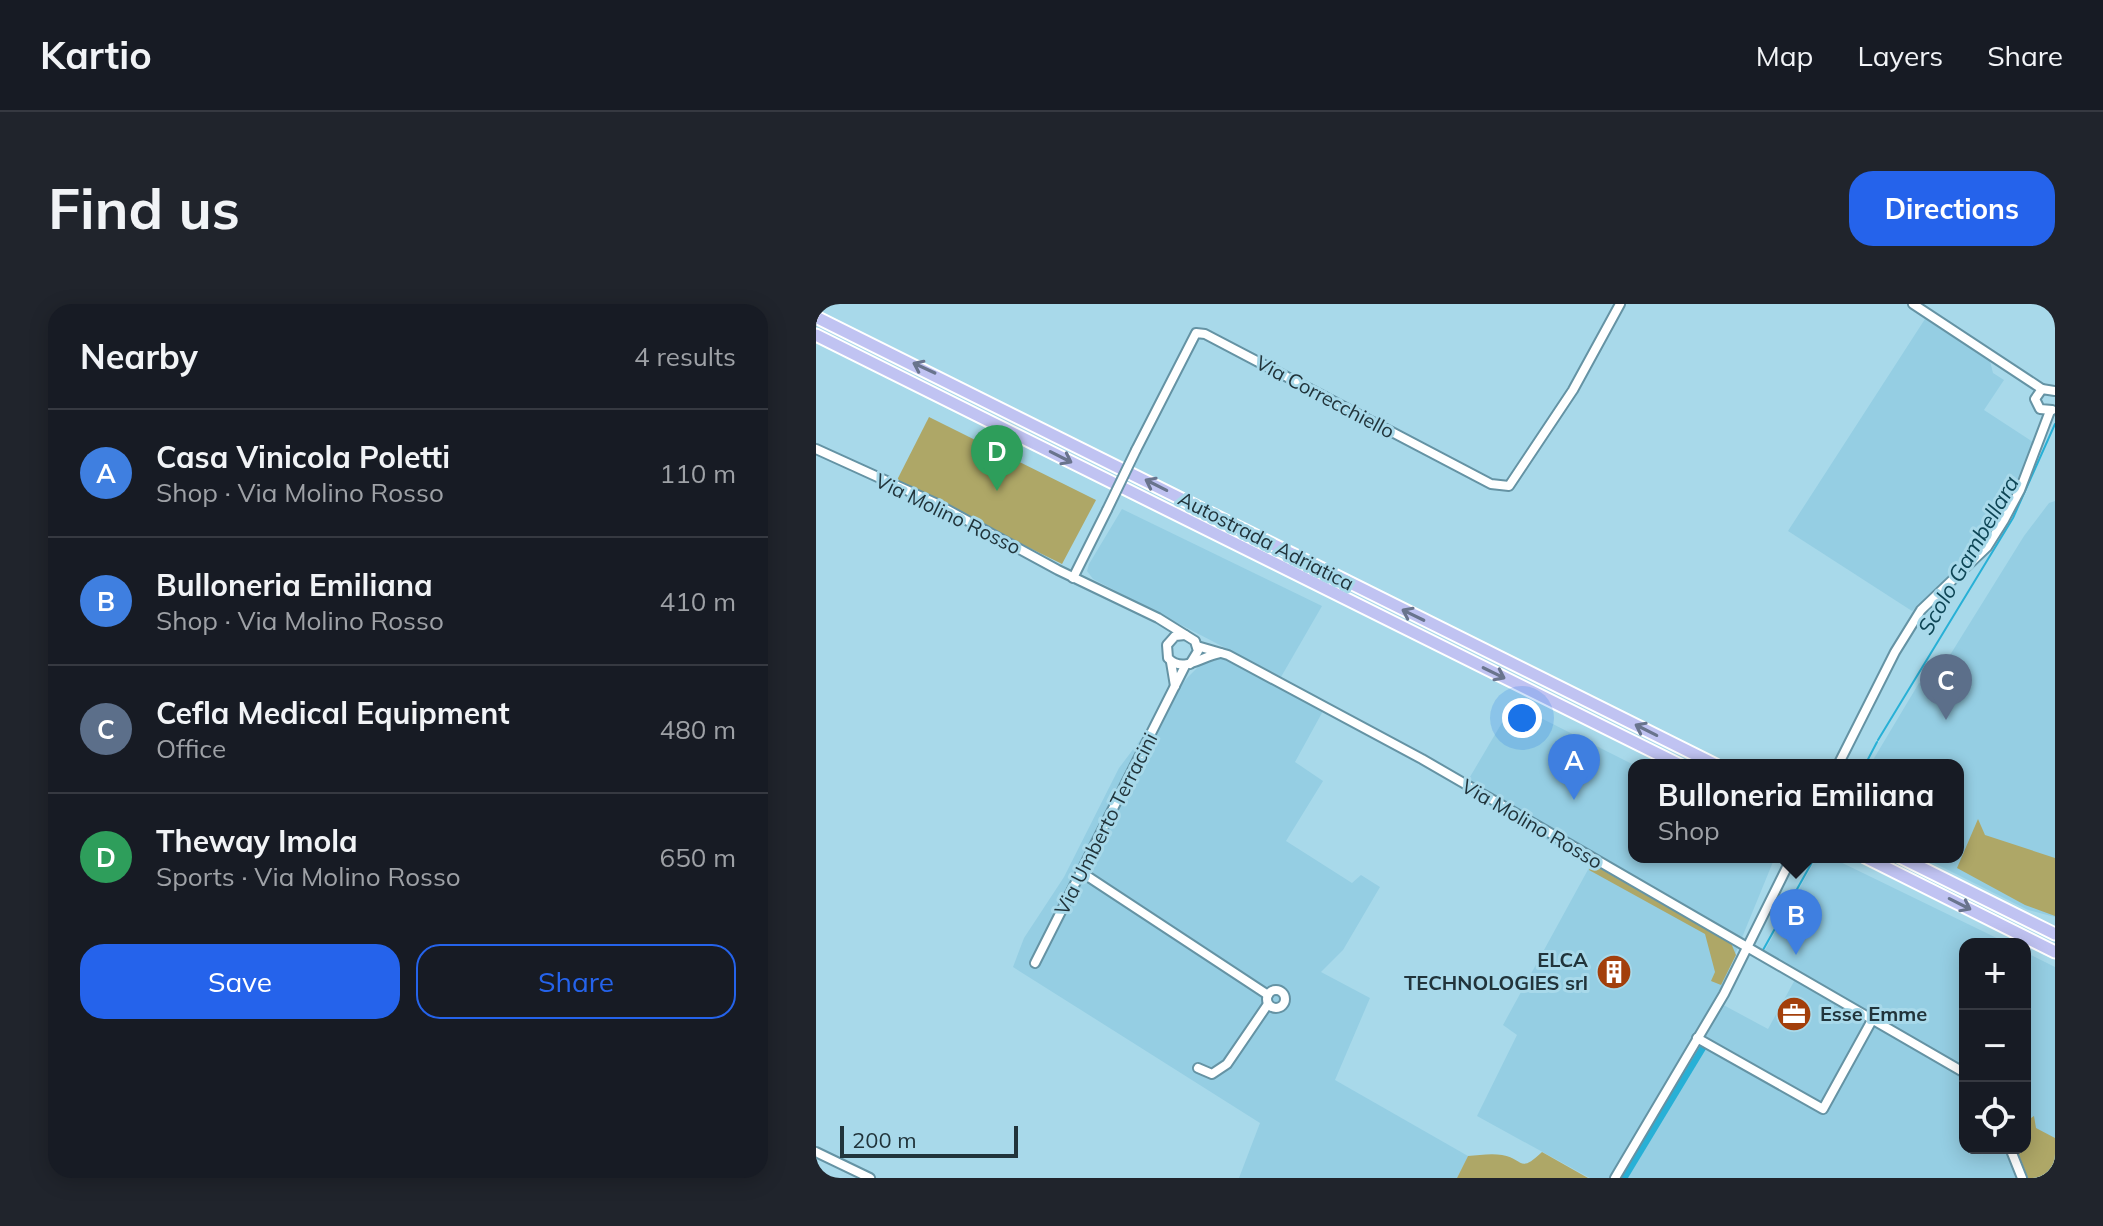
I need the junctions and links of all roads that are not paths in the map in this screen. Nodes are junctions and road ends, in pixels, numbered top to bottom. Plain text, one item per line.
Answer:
1 (1620, 304) edge
2 (1913, 304) edge
3 (816, 317) edge
4 (816, 335) edge
5 (2048, 389) edge
6 (2040, 409) junction
7 (2053, 410) edge
8 (2040, 433) junction
9 (816, 449) edge
10 (1073, 578) junction
11 (1166, 624) junction
12 (1186, 635) junction
13 (1168, 643) junction
14 (1197, 646) junction
15 (1221, 653) junction
16 (1171, 662) junction
17 (1188, 665) junction
18 (1175, 686) junction
19 (1668, 759) edge
20 (1704, 759) edge
21 (1841, 759) edge
22 (1789, 863) edge
23 (1877, 863) edge
24 (1912, 863) edge
25 (1081, 872) junction
26 (2055, 934) edge
27 (1747, 948) junction
28 (2055, 952) edge
29 (1035, 963) dead end
30 (1871, 1022) junction
31 (1697, 1038) junction
32 (1198, 1068) dead end
33 (1959, 1070) edge
34 (816, 1152) edge
35 (2012, 1154) edge
36 (870, 1178) edge
37 (1615, 1178) edge
38 (2022, 1178) edge

1 - 10 street, Via Correcchiello, bridge
2 - 5 street
20 -> 3 highway, Autostrada Adriatica
4 -> 19 highway, Autostrada Adriatica
5 - 6 street
6 - 7 street
6 - 8 street
7 - 8 street
8 - 21 street
9 - 10 street, Via Molino Rosso
10 - 11 street, Via Molino Rosso
11 - 12 street, Via Molino Rosso
11 - 13 street
12 - 13 street
12 - 14 street
13 - 16 street
14 - 15 street, Via Molino Rosso
14 - 17 street
15 - 17 street
15 - 27 street, Via Molino Rosso
16 - 17 street
16 - 18 street
17 - 18 street, Via Umberto Terracini
18 - 25 street, Via Umberto Terracini
22 - 27 street
23 -> 28 highway
24 - 26 highway
25 - 29 street, Via Umberto Terracini
25 - 32 street
27 - 30 street, Via Molino Rosso
27 - 31 street
30 - 31 street
30 - 33 street, Via Molino Rosso
31 - 37 street
34 - 36 street
35 - 38 street

